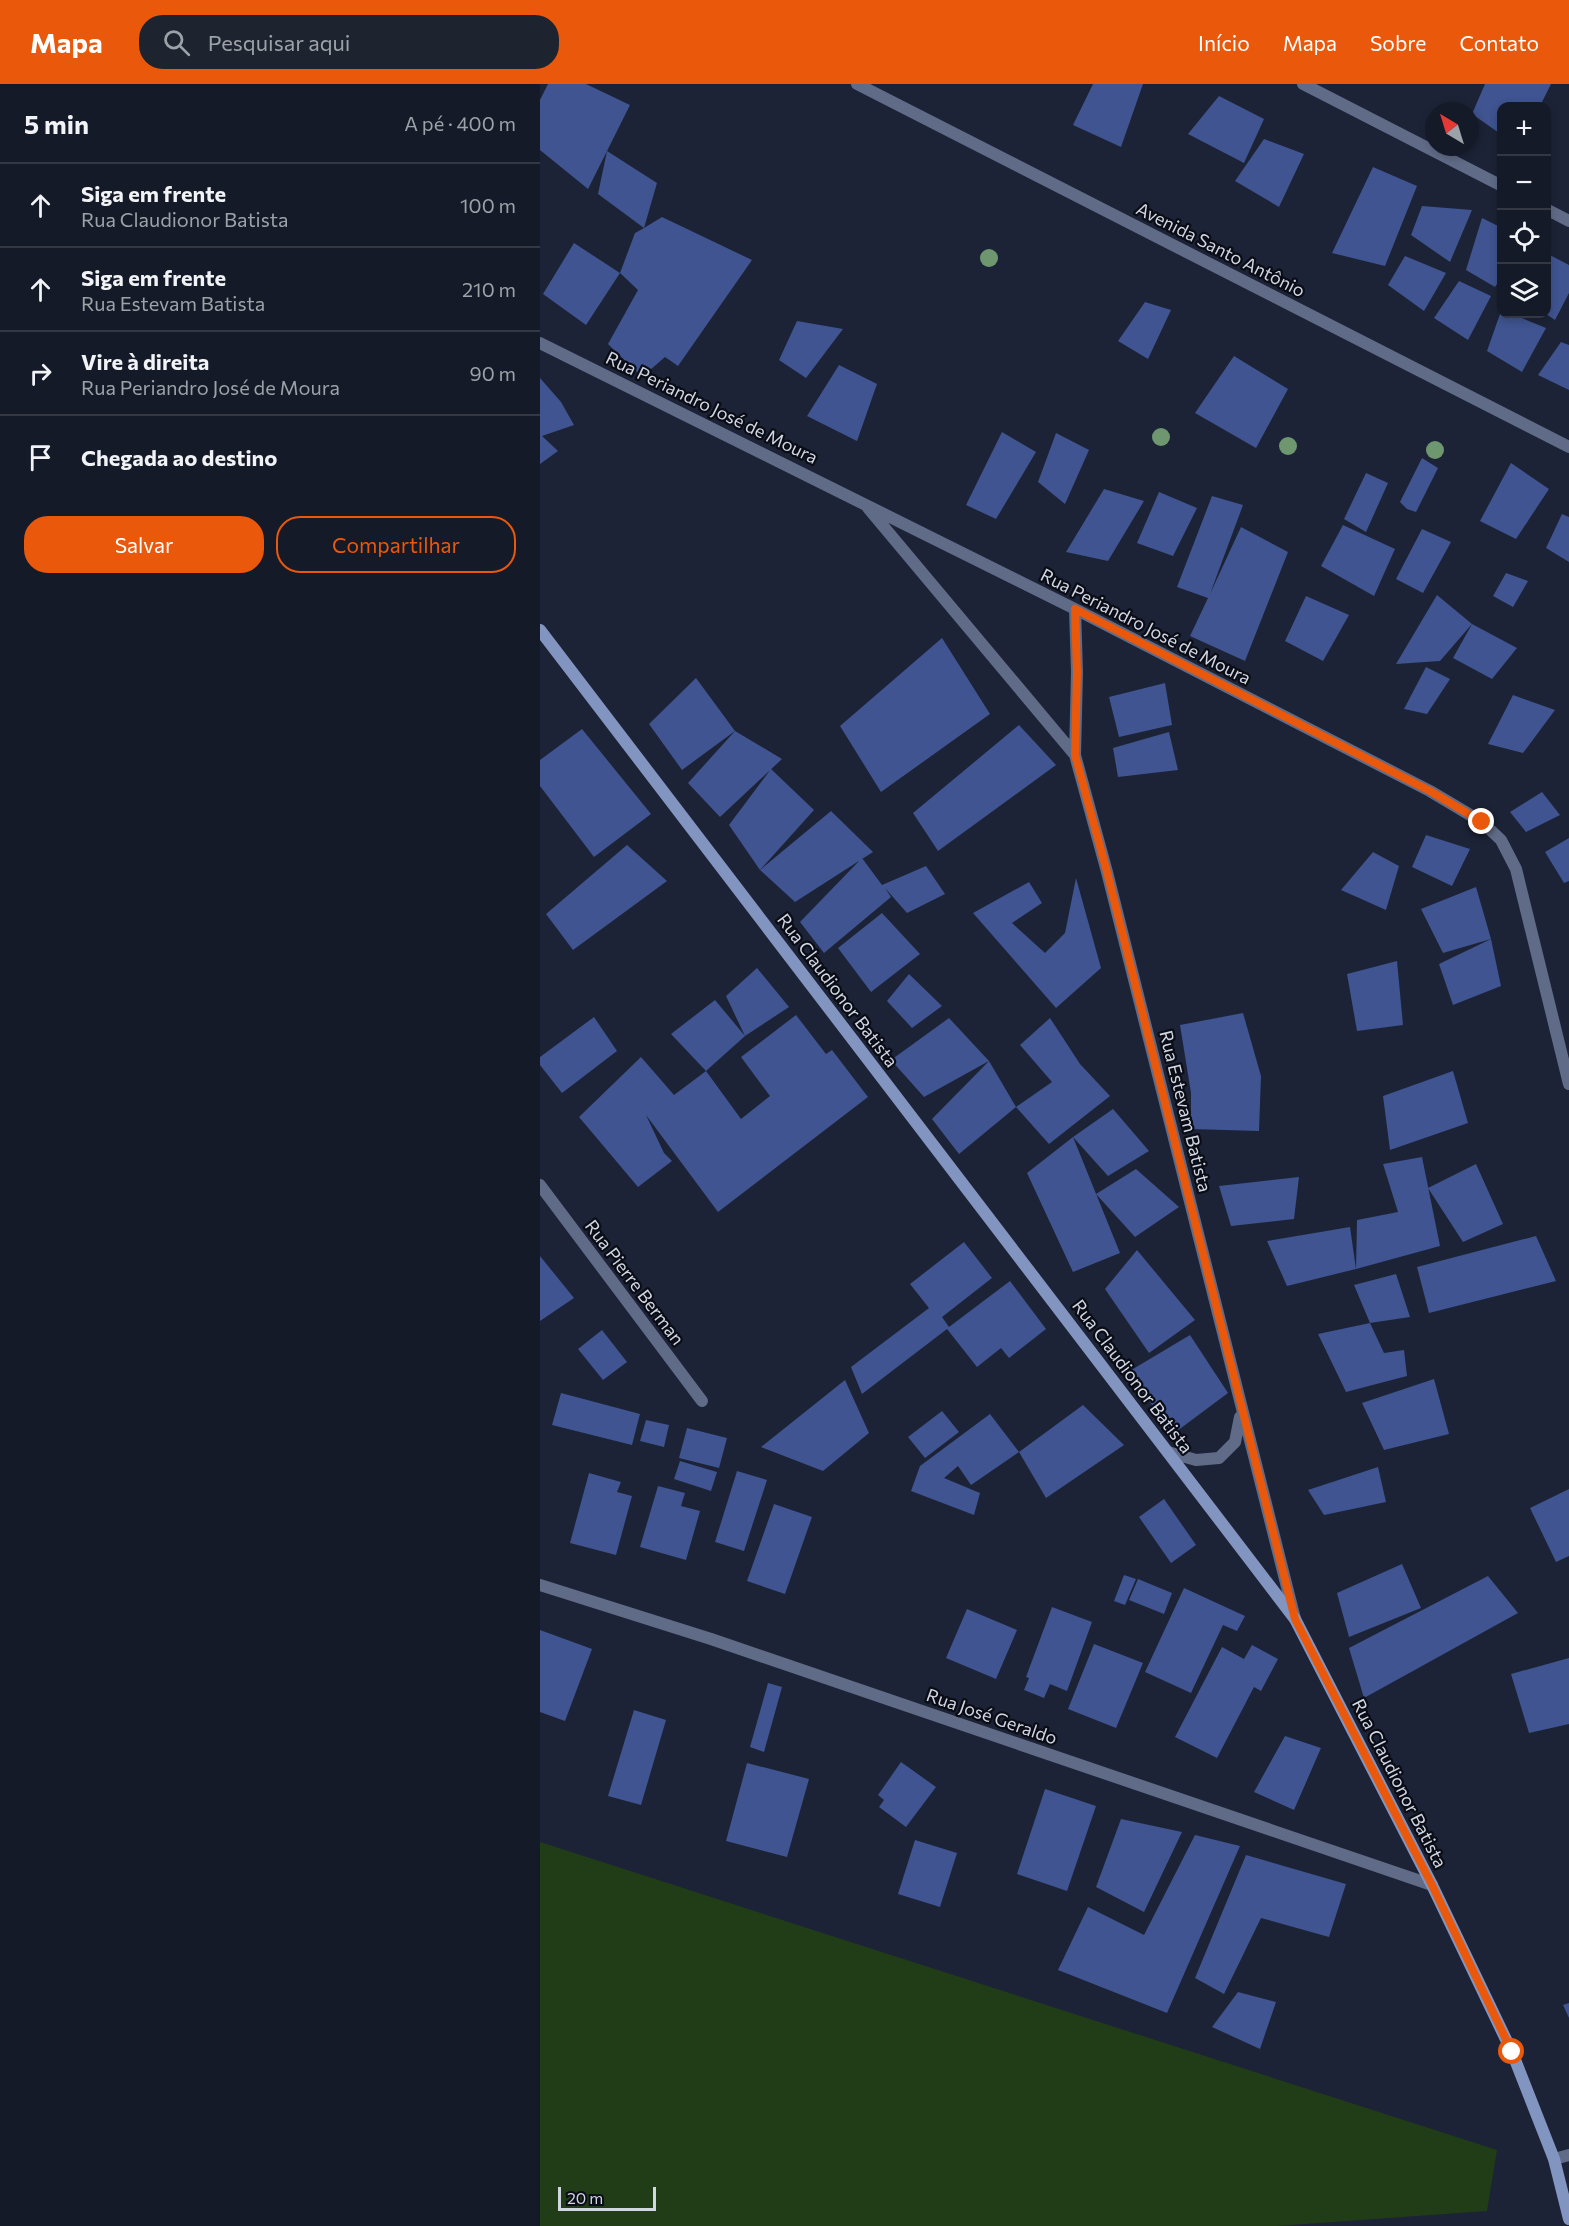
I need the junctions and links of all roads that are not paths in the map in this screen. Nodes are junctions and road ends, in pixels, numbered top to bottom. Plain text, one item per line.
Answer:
1 (856, 84) edge
2 (1303, 84) edge
3 (1497, 183) edge
4 (1548, 210) edge
5 (1569, 221) edge
6 (540, 342) edge
7 (1569, 447) edge
8 (864, 503) junction
9 (1075, 609) junction
10 (540, 630) edge
11 (1075, 755) junction
12 (1569, 1084) edge
13 (540, 1185) edge
14 (702, 1401) dead end
15 (1240, 1401) junction
16 (1168, 1452) junction
17 (540, 1585) edge
18 (1295, 1619) junction
19 (1432, 1885) junction
20 (1569, 2155) edge
21 (1554, 2159) junction
22 (1569, 2219) edge

1 - 7 street, Avenida Santo Antônio
2 - 3 street
4 - 5 street
6 - 8 street, Rua Periandro José de Moura
8 - 9 street, Rua Periandro José de Moura
8 - 11 street
9 - 11 street, Rua Estevam Batista
9 - 12 street, Rua Periandro José de Moura
10 - 16 main road, Rua Claudionor Batista
11 - 15 street, Rua Estevam Batista
13 - 14 street, Rua Pierre Berman
15 - 16 street
15 - 18 street, Rua Estevam Batista
16 - 18 main road, Rua Claudionor Batista
17 - 19 street, Rua José Geraldo
18 - 19 main road, Rua Claudionor Batista
19 - 21 main road, Rua Claudionor Batista
20 - 21 street
21 - 22 main road, Rua Claudionor Batista

